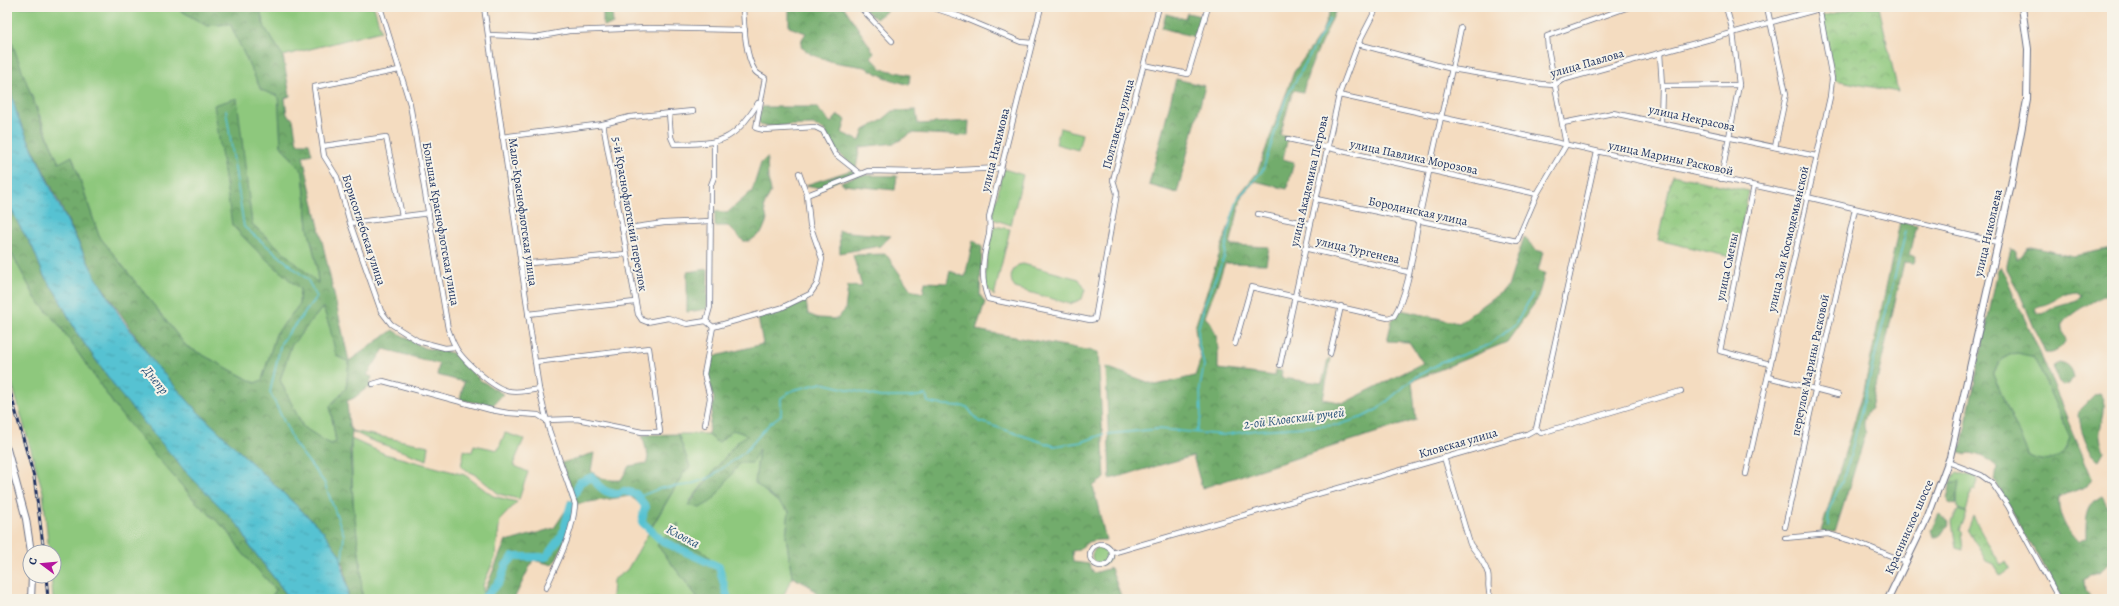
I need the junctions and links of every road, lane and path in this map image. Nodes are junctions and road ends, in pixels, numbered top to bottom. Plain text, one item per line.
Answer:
1 (380, 7) edge
2 (484, 7) edge
3 (743, 7) edge
4 (860, 7) edge
5 (931, 7) edge
6 (1041, 7) edge
7 (1158, 7) edge
8 (1208, 7) edge
9 (1377, 7) edge
10 (1629, 7) edge
11 (1726, 7) edge
12 (1767, 7) edge
13 (2022, 7) edge
14 (1819, 8) edge
15 (1771, 21) junction
16 (1461, 28) dead end
17 (745, 30) junction
18 (1733, 32) junction
19 (489, 35) junction
20 (892, 41) dead end
21 (1032, 43) junction
22 (1358, 44) junction
23 (1660, 53) junction
24 (1144, 65) junction
25 (1452, 69) junction
26 (399, 70) junction
27 (1555, 84) junction
28 (1739, 85) junction
29 (1662, 86) junction
30 (1339, 95) junction
31 (760, 100) junction
32 (694, 110) dead end
33 (669, 113) junction
34 (1439, 118) junction
35 (1661, 122) junction
36 (1563, 123) junction
37 (603, 124) junction
38 (502, 137) junction
39 (1729, 137) junction
40 (1288, 139) dead end
41 (714, 143) junction
42 (1566, 145) junction
43 (323, 146) junction
44 (1774, 147) junction
45 (1327, 148) junction
46 (1597, 152) junction
47 (1816, 156) junction
48 (1001, 168) junction
49 (1428, 171) junction
50 (799, 173) dead end
51 (859, 173) junction
52 (1721, 179) junction
53 (1754, 186) junction
54 (1537, 194) junction
55 (807, 195) junction
56 (1807, 197) junction
57 (1316, 199) junction
58 (1855, 208) junction
59 (429, 213) junction
60 (1258, 214) dead end
61 (402, 216) junction
62 (711, 221) junction
63 (1418, 221) junction
64 (350, 223) junction
65 (1310, 224) junction
66 (622, 230) junction
67 (1998, 242) junction
68 (1304, 248) junction
69 (626, 254) junction
70 (520, 264) junction
71 (1408, 272) junction
72 (1294, 295) junction
73 (988, 299) joint
74 (635, 302) junction
75 (1340, 306) junction
76 (528, 314) junction
77 (706, 320) junction
78 (712, 327) junction
79 (1235, 344) dead end
80 (455, 347) junction
81 (1330, 354) dead end
82 (535, 362) junction
83 (1770, 364) junction
84 (1280, 365) dead end
85 (1768, 377) junction
86 (373, 384) dead end
87 (1814, 388) junction
88 (538, 390) junction
89 (1681, 391) dead end
90 (1838, 395) dead end
91 (546, 420) junction
92 (705, 425) dead end
93 (1536, 429) junction
94 (7, 449) edge
95 (1444, 457) junction
96 (1948, 462) junction
97 (1746, 474) dead end
98 (1785, 527) dead end
99 (1785, 538) dead end
100 (30, 544) edge
101 (1112, 553) junction
102 (1906, 562) junction
103 (32, 584) edge
104 (546, 588) dead end
105 (31, 599) edge
106 (1491, 599) edge
107 (1888, 599) edge
108 (2059, 599) edge

1 - 26 street, Большая Краснофлотская улица
2 - 19 street, Мало-Краснофлотская улица
3 - 17 street
4 - 20 street
5 - 21 street
6 - 21 street, улица Нахимова
7 - 24 street, Полтавская улица
8 - 24 street
9 - 22 street, улица Академика Петрова
10 - 27 street
11 - 18 street
12 - 15 street
13 - 67 main road, улица Николаева
14 - 15 street, улица Павлова
14 - 47 street, улица Зои Космодемьянской
15 - 18 street, улица Павлова
15 - 44 street
16 - 25 street
17 - 19 street
17 - 31 street
18 - 23 street, улица Павлова
18 - 28 street
19 - 38 street, Мало-Краснофлотская улица
21 - 48 street, улица Нахимова
22 - 25 street, улица Павлова
22 - 30 street, улица Академика Петрова
23 - 27 street, улица Павлова
23 - 29 street
24 - 73 street, Полтавская улица
25 - 27 street, улица Павлова
25 - 34 street
26 - 43 street, Борисоглебская улица
26 - 59 street, Большая Краснофлотская улица
27 - 36 street
28 - 29 street
28 - 39 street
29 - 35 street
30 - 34 street, улица Марины Расковой
30 - 45 street, улица Академика Петрова
31 - 41 street
31 - 51 street
32 - 33 street
33 - 37 street
33 - 41 street
34 - 42 street, улица Марины Расковой
34 - 49 street
35 - 36 street, улица Некрасова
35 - 39 street, улица Некрасова
36 - 42 street
37 - 38 street, 5-й Краснофлотский переулок
37 - 66 street, 5-й Краснофлотский переулок
38 - 70 street, Мало-Краснофлотская улица
39 - 44 street, улица Некрасова
39 - 52 street
40 - 45 street, улица Павлика Морозова
41 - 62 street
42 - 46 street, улица Марины Расковой
42 - 54 street
43 - 61 street
43 - 64 street, Борисоглебская улица
44 - 47 street, улица Некрасова
45 - 49 street, улица Павлика Морозова
45 - 57 street, улица Академика Петрова
46 - 52 street, улица Марины Расковой
46 - 93 street
47 - 56 street, улица Зои Космодемьянской
48 - 51 street
48 - 73 street, улица Нахимова
49 - 54 street, улица Павлика Морозова
49 - 63 street
50 - 55 street
51 - 55 street
52 - 53 street, улица Марины Расковой
53 - 56 street, улица Марины Расковой
53 - 83 street, улица Смены
54 - 63 street, Бородинская улица
55 - 78 street
56 - 58 street, улица Марины Расковой
56 - 83 street, улица Зои Космодемьянской
57 - 63 street, Бородинская улица
57 - 65 street, улица Академика Петрова
58 - 67 street, улица Марины Расковой
58 - 87 street, переулок Марины Расковой
59 - 61 street
59 - 80 street, Большая Краснофлотская улица
60 - 65 street
61 - 64 street
62 - 66 street
62 - 77 street
63 - 71 street
64 - 80 street, Борисоглебская улица
65 - 68 street, улица Академика Петрова
66 - 69 street, 5-й Краснофлотский переулок
67 - 96 main road, улица Николаева
68 - 71 street, улица Тургенева
68 - 72 street, улица Академика Петрова
69 - 70 street
69 - 74 street, 5-й Краснофлотский переулок
70 - 76 street, Мало-Краснофлотская улица
71 - 75 street
72 - 75 street
72 - 79 street
72 - 84 street, улица Академика Петрова
74 - 76 street
74 - 77 street, 5-й Краснофлотский переулок
75 - 81 street
76 - 82 street, Мало-Краснофлотская улица
77 - 78 street
78 - 92 street
80 - 88 street, Большая Краснофлотская улица
82 - 88 street, Мало-Краснофлотская улица
82 - 91 street
83 - 85 street, улица Зои Космодемьянской
85 - 87 street
85 - 97 street, улица Зои Космодемьянской
86 - 91 street
87 - 90 street
87 - 98 street, переулок Марины Расковой
88 - 91 street, Мало-Краснофлотская улица
89 - 93 street
91 - 104 street, Мало-Краснофлотская улица
93 - 95 street, Кловская улица
94 - 100 main road
95 - 101 street, Кловская улица
95 - 106 street
96 - 102 main road, Краснинское шоссе
96 - 108 street
99 - 102 street
101 - 101 street
102 - 107 main road, Краснинское шоссе
103 - 105 main road

